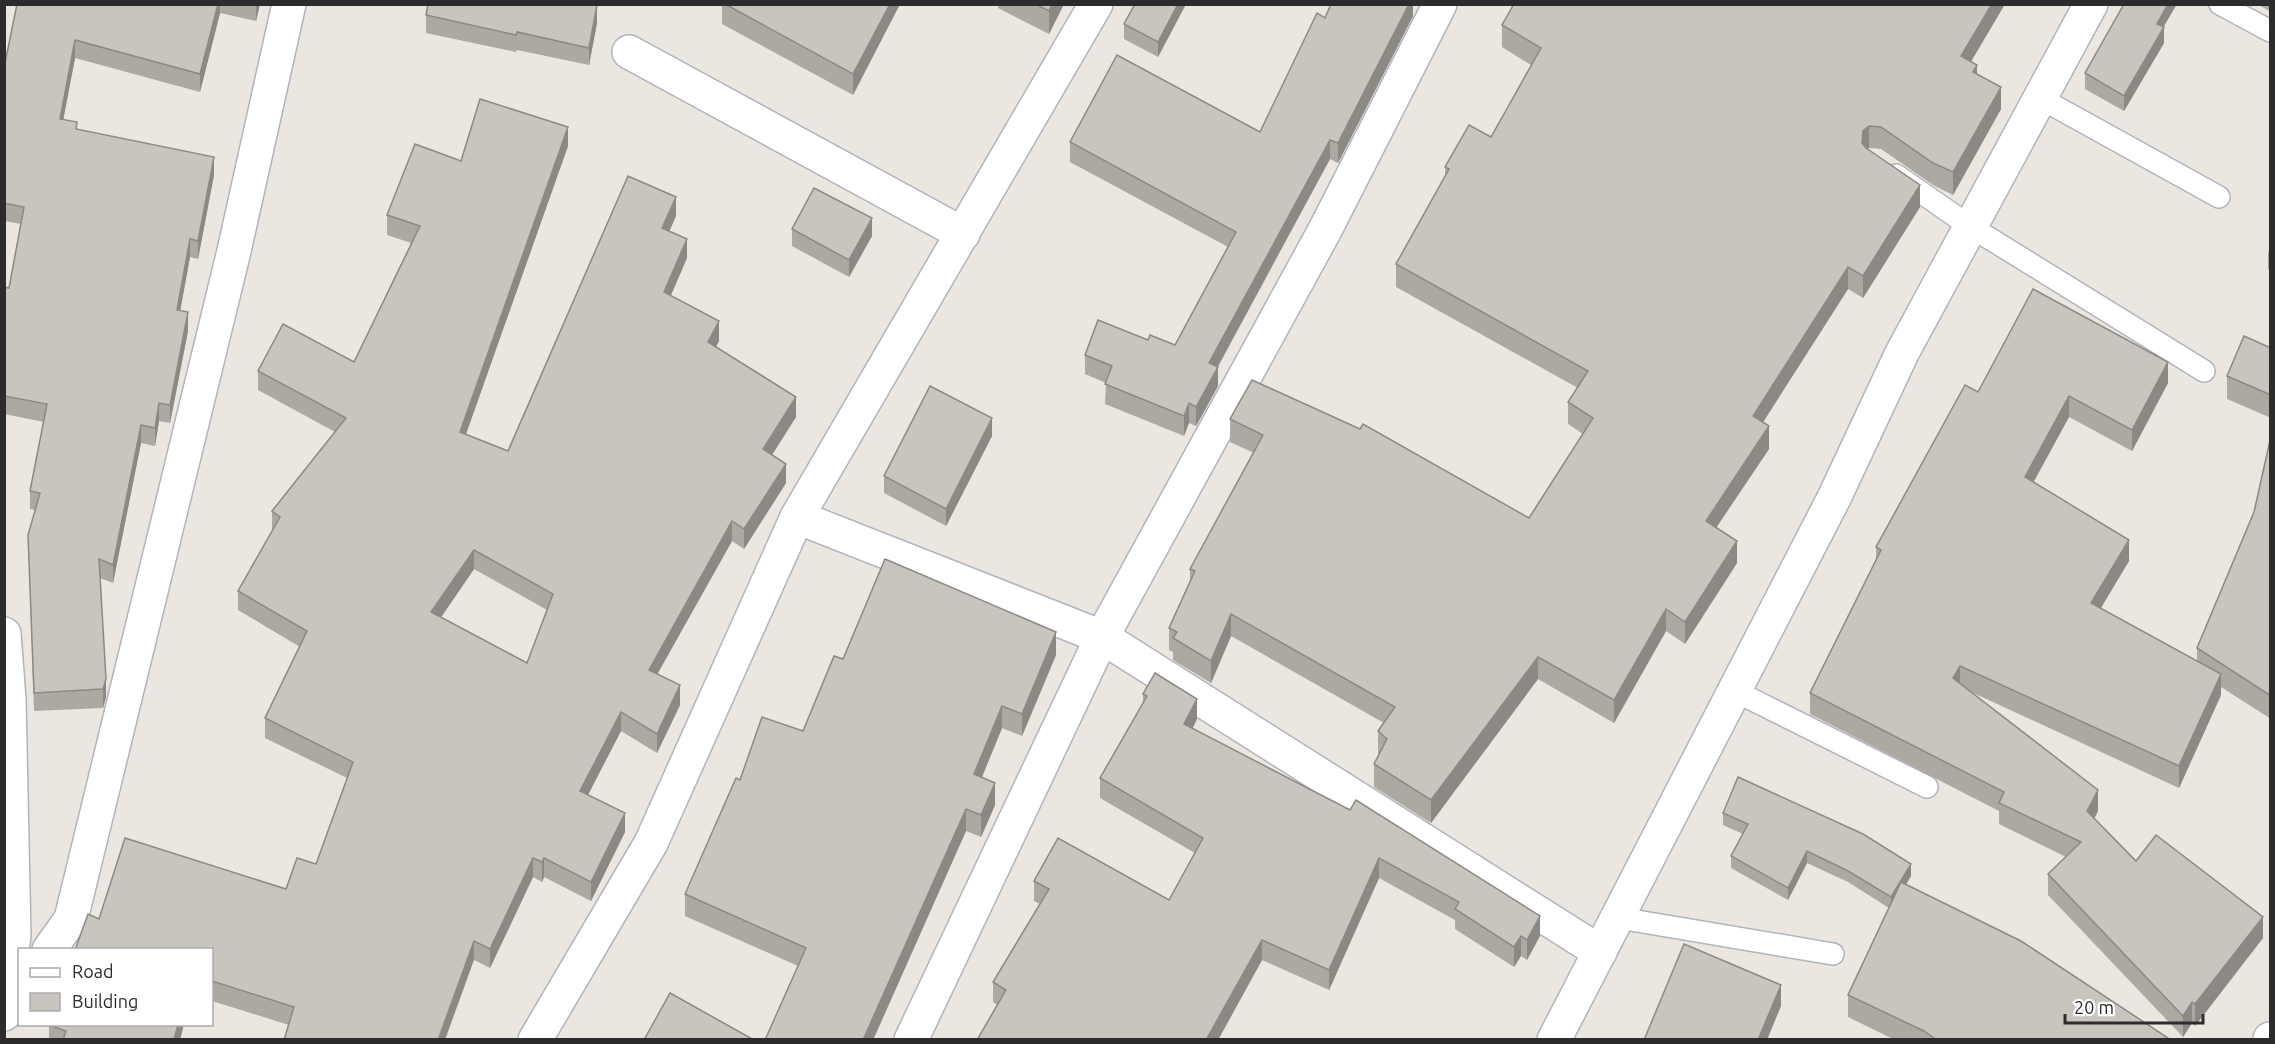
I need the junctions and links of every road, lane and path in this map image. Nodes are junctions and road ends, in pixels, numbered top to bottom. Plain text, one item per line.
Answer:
1 (289, 4) edge
2 (1096, 4) edge
3 (1440, 4) edge
4 (2091, 4) edge
5 (2220, 4) edge
6 (2271, 31) edge
7 (629, 52) dead end
8 (2040, 98) junction
9 (1883, 167) edge
10 (2219, 196) dead end
11 (1971, 227) junction
12 (963, 234) junction
13 (2204, 370) dead end
14 (797, 517) junction
15 (4, 634) edge
16 (1102, 637) junction
17 (1735, 691) junction
18 (1927, 787) dead end
19 (1619, 918) junction
20 (50, 948) edge
21 (1600, 952) junction
22 (1833, 954) dead end
23 (10, 1006) edge
24 (535, 1040) edge
25 (911, 1040) edge
26 (1554, 1040) edge

1 - 20 street
2 - 12 street
3 - 16 street
4 - 8 street
5 - 6 lane
7 - 12 street
8 - 10 lane
8 - 11 street
9 - 11 lane
11 - 13 lane
11 - 17 street
12 - 14 street
14 - 16 street
14 - 24 street
15 - 23 street
16 - 21 street
16 - 25 street
17 - 18 lane
17 - 19 street
19 - 21 street
19 - 22 lane
21 - 26 street

